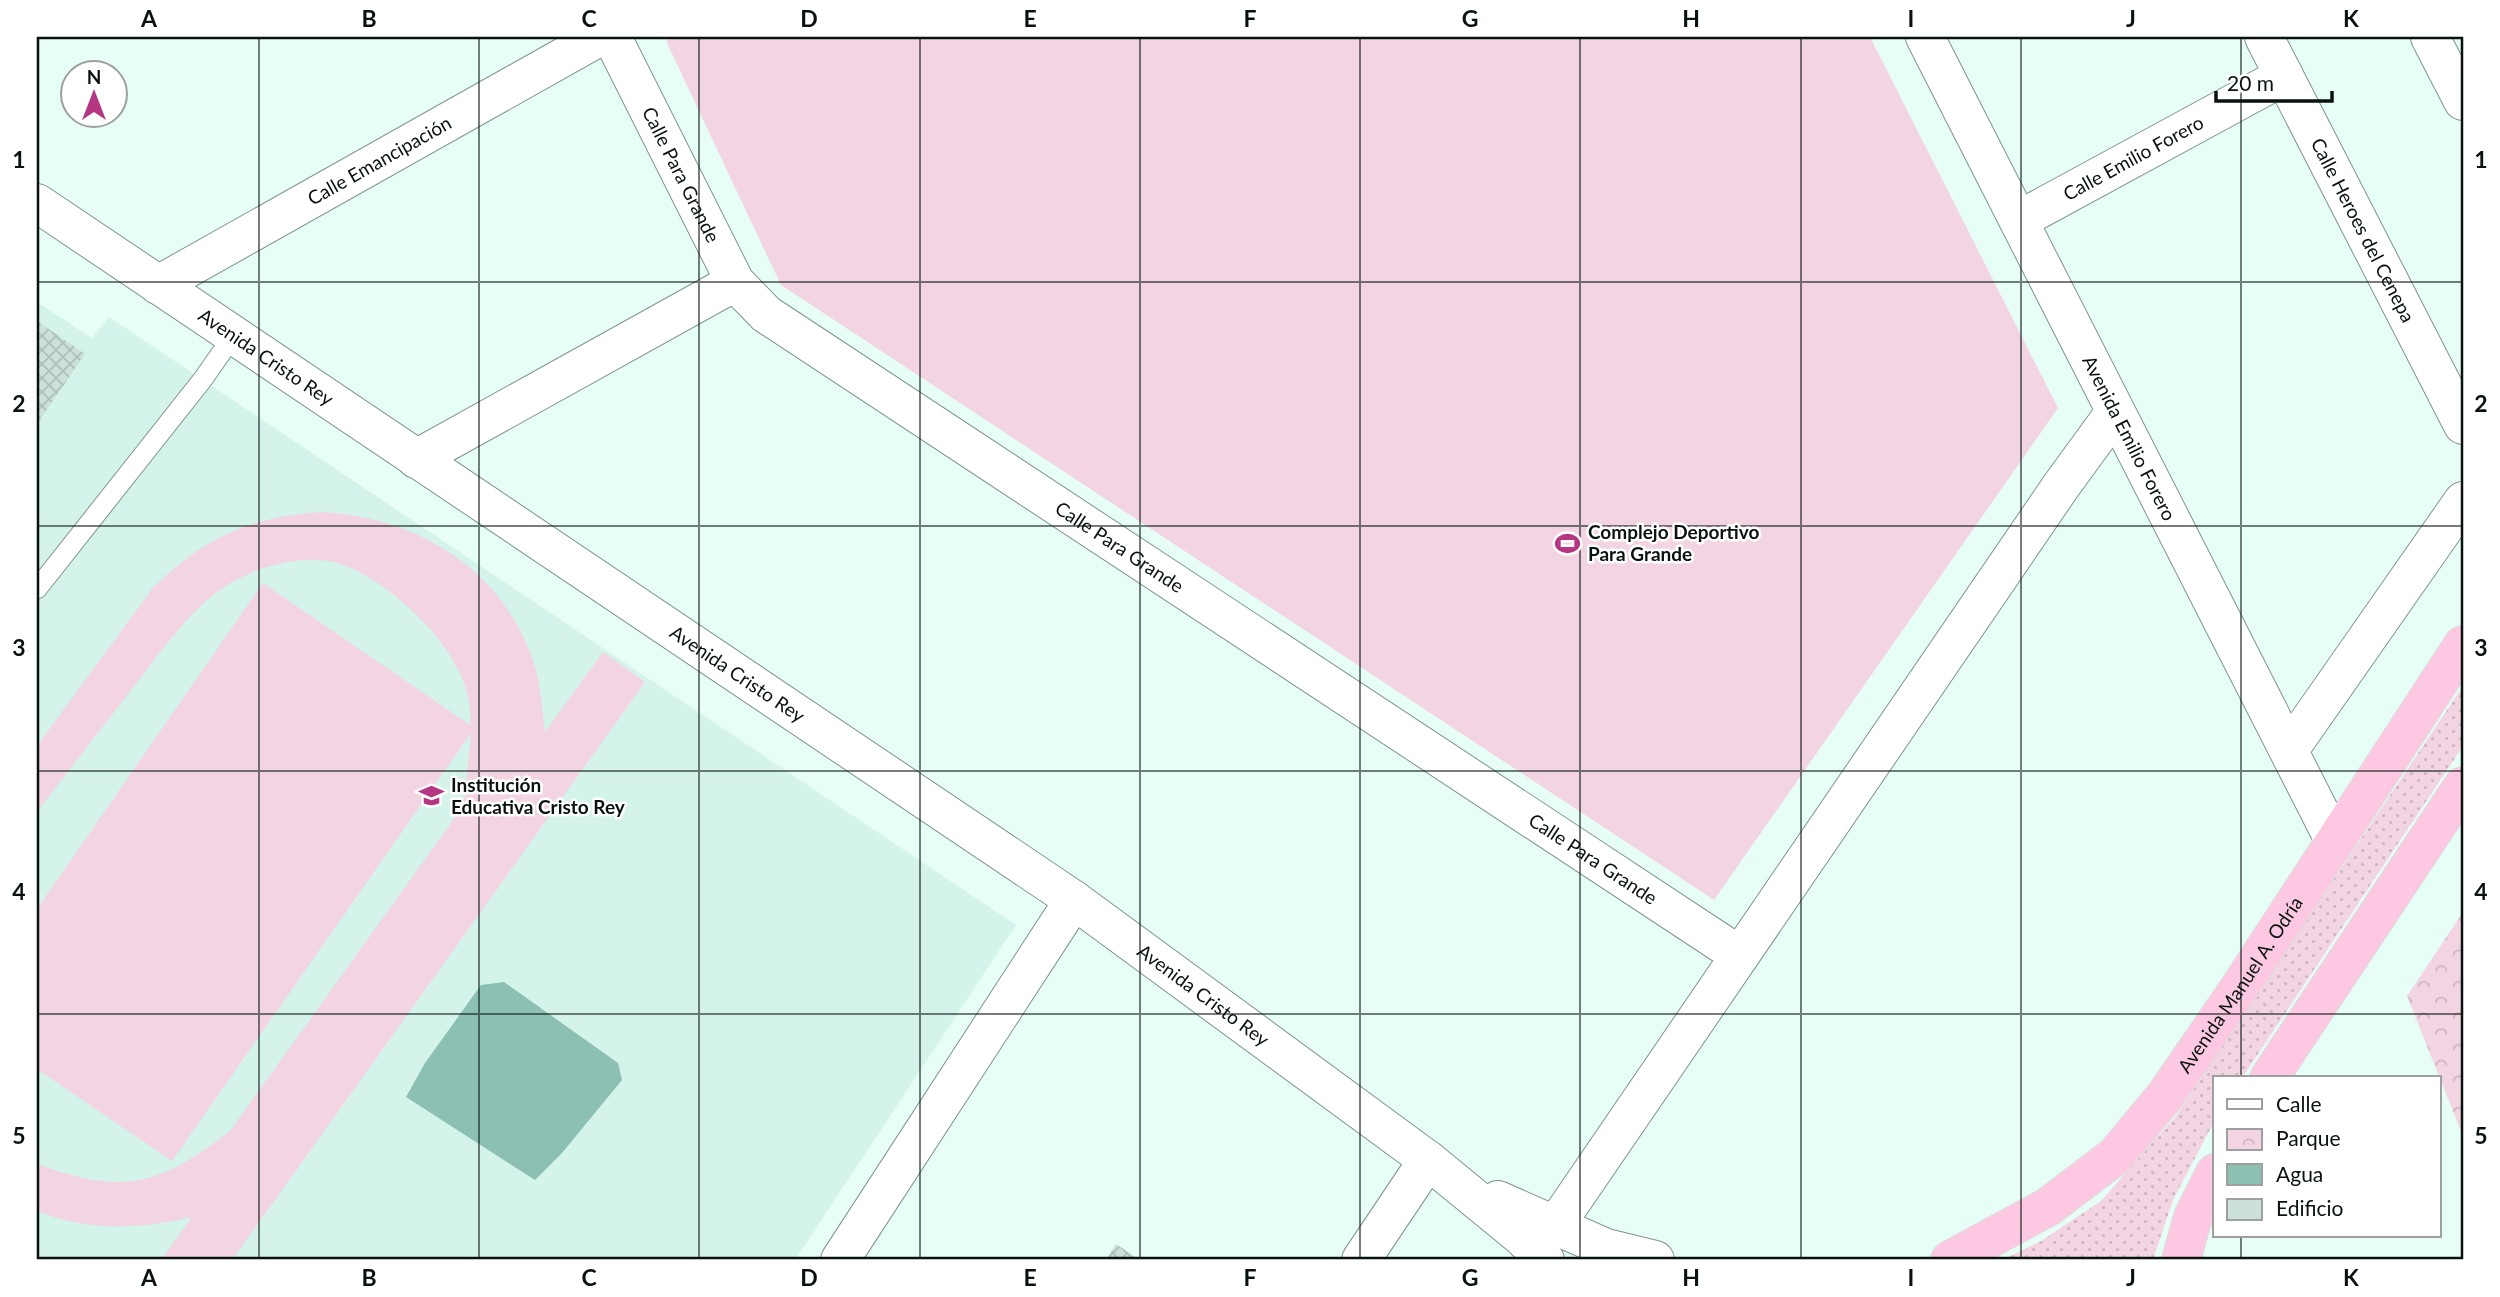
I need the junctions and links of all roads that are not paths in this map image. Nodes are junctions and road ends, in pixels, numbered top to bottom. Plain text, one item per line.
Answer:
1 (599, 37) edge
2 (612, 37) edge
3 (1925, 37) edge
4 (2264, 37) edge
5 (2430, 37) edge
6 (2284, 76) junction
7 (2463, 101) edge
8 (37, 203) edge
9 (2018, 220) junction
10 (735, 282) junction
11 (158, 285) junction
12 (233, 336) junction
13 (2115, 412) junction
14 (2463, 425) edge
15 (416, 459) junction
16 (2463, 501) edge
17 (37, 589) edge
18 (2463, 645) edge
19 (2288, 750) junction
20 (2463, 786) edge
21 (2334, 840) junction
22 (1074, 900) junction
23 (1739, 955) junction
24 (2270, 1076) edge
25 (1428, 1160) junction
26 (2213, 1177) edge
27 (1550, 1243) edge
28 (840, 1260) edge
29 (1361, 1260) edge
30 (1655, 1260) edge
31 (1950, 1260) edge
32 (2181, 1260) edge

1 - 11 street, Calle Emancipación
2 - 10 street, Calle Para Grande
3 - 9 street, Avenida Emilio Forero
4 - 6 street, Calle Heroes del Cenepa
5 - 7 street
6 - 9 street, Calle Emilio Forero
6 - 14 street, Calle Heroes del Cenepa
8 - 11 street, Avenida Cristo Rey
9 - 13 street, Avenida Emilio Forero
10 - 15 street
10 - 23 street, Calle Para Grande
11 - 12 street, Avenida Cristo Rey
12 - 15 street, Avenida Cristo Rey
12 - 17 lane
13 - 19 street, Avenida Emilio Forero
13 - 23 street
15 - 22 street, Avenida Cristo Rey
16 - 19 street
18 - 21 highway, Avenida Manuel A. Odría
19 - 21 street, Avenida Emilio Forero
20 - 24 highway
21 - 31 highway, Avenida Manuel A. Odría
22 - 25 street, Avenida Cristo Rey
22 - 28 street
23 - 27 street
25 - 27 street, Avenida Cristo Rey
25 - 29 street
26 - 32 highway
27 - 30 street, Avenida Cristo Rey

